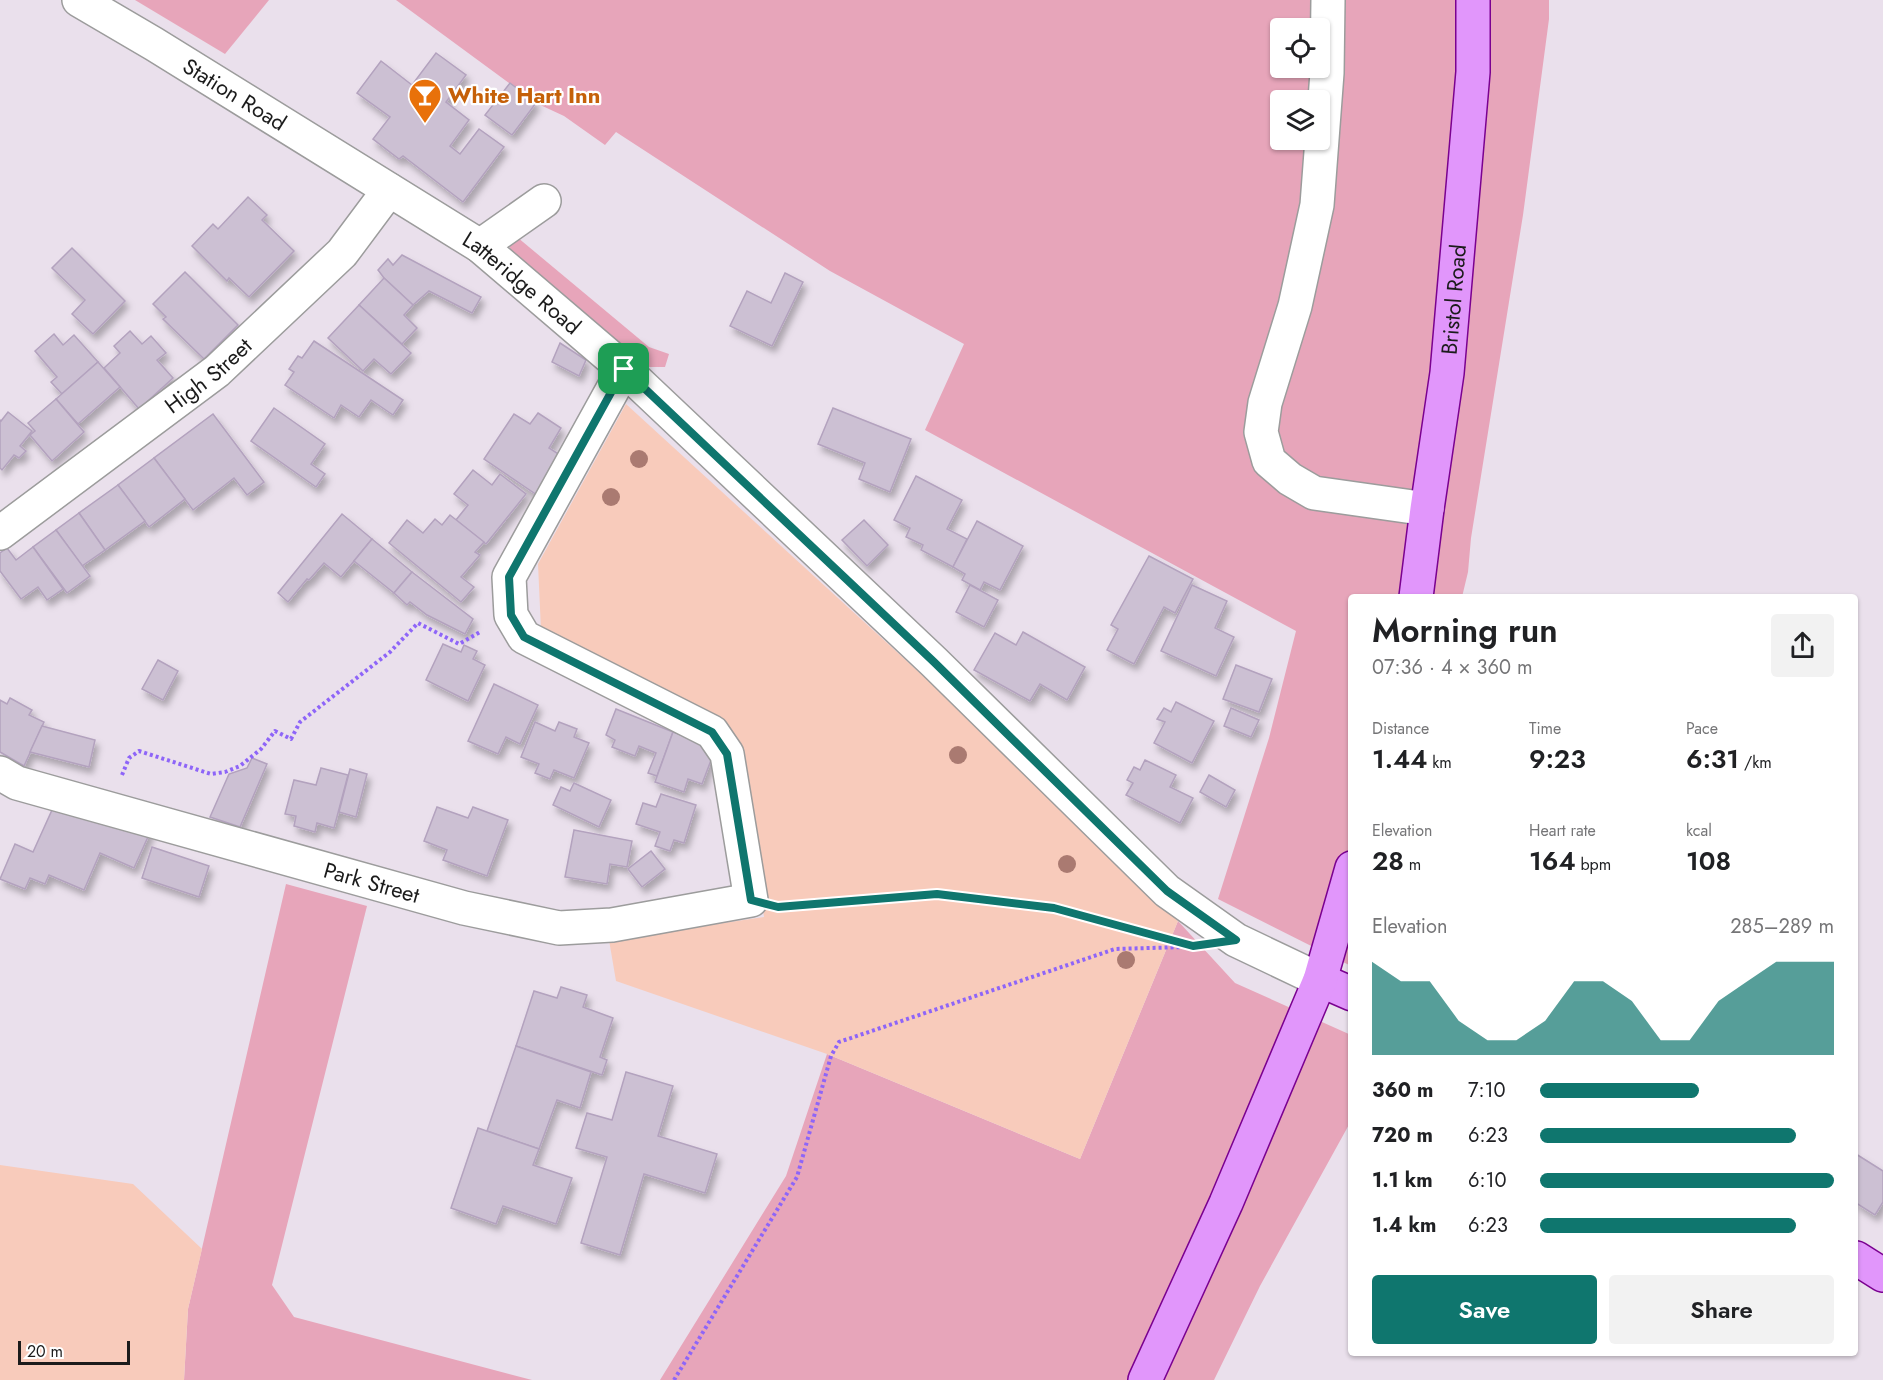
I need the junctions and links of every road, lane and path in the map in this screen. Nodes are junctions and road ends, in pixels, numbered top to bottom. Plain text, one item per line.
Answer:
1 (79, 0) edge
2 (1328, 0) edge
3 (1473, 0) edge
4 (388, 190) junction
5 (544, 201) dead end
6 (480, 246) junction
7 (624, 369) junction
8 (1427, 509) junction
9 (0, 532) edge
10 (1416, 594) edge
11 (457, 643) dead end
12 (0, 773) edge
13 (118, 783) dead end
14 (1348, 882) edge
15 (751, 900) junction
16 (1320, 980) junction
17 (1348, 992) edge
18 (1858, 1259) edge
19 (1883, 1275) edge
20 (674, 1380) edge
21 (1145, 1380) edge

1 - 4 street, Station Road
2 - 8 street
3 - 8 main road, Bristol Road
4 - 6 street, Latteridge Road
4 - 9 street, High Street
5 - 6 street
6 - 7 street, Latteridge Road
7 - 15 street
7 - 16 street, Latteridge Road
8 - 10 main road, Bristol Road
11 - 13 path
12 - 15 street, Park Street
14 - 16 main road
15 - 20 path
16 - 17 main road
16 - 21 main road
18 - 19 main road

